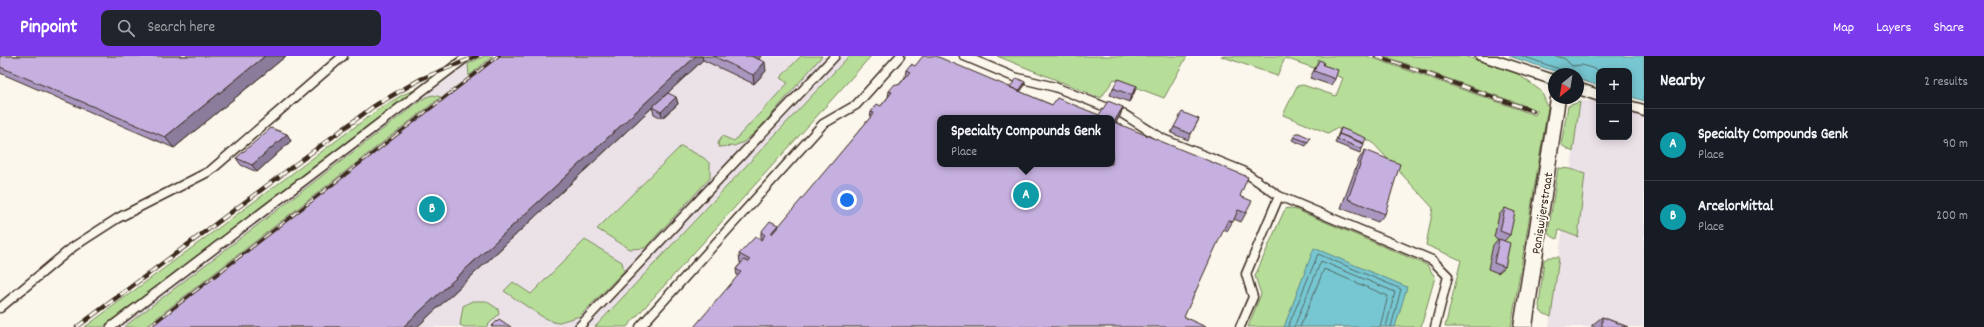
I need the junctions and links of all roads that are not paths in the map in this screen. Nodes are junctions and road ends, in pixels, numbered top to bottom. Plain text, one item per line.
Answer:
1 (343, 56) edge
2 (468, 56) edge
3 (835, 56) edge
4 (900, 56) edge
5 (964, 56) edge
6 (1482, 56) edge
7 (1548, 78) edge
8 (1584, 90) edge
9 (1596, 95) edge
10 (1557, 104) edge
11 (1632, 107) edge
12 (1644, 111) edge
13 (1279, 196) junction
14 (0, 308) edge
15 (112, 327) edge
16 (580, 327) edge
17 (640, 327) edge
18 (1240, 327) edge
19 (1435, 327) edge
20 (1523, 327) edge

1 - 14 lane
2 - 15 lane
3 - 16 lane
4 - 17 lane
5 - 13 lane
6 - 7 street
8 - 9 street
10 - 20 street, Paniswijerstraat
11 - 12 street
13 - 18 lane
13 - 19 lane

